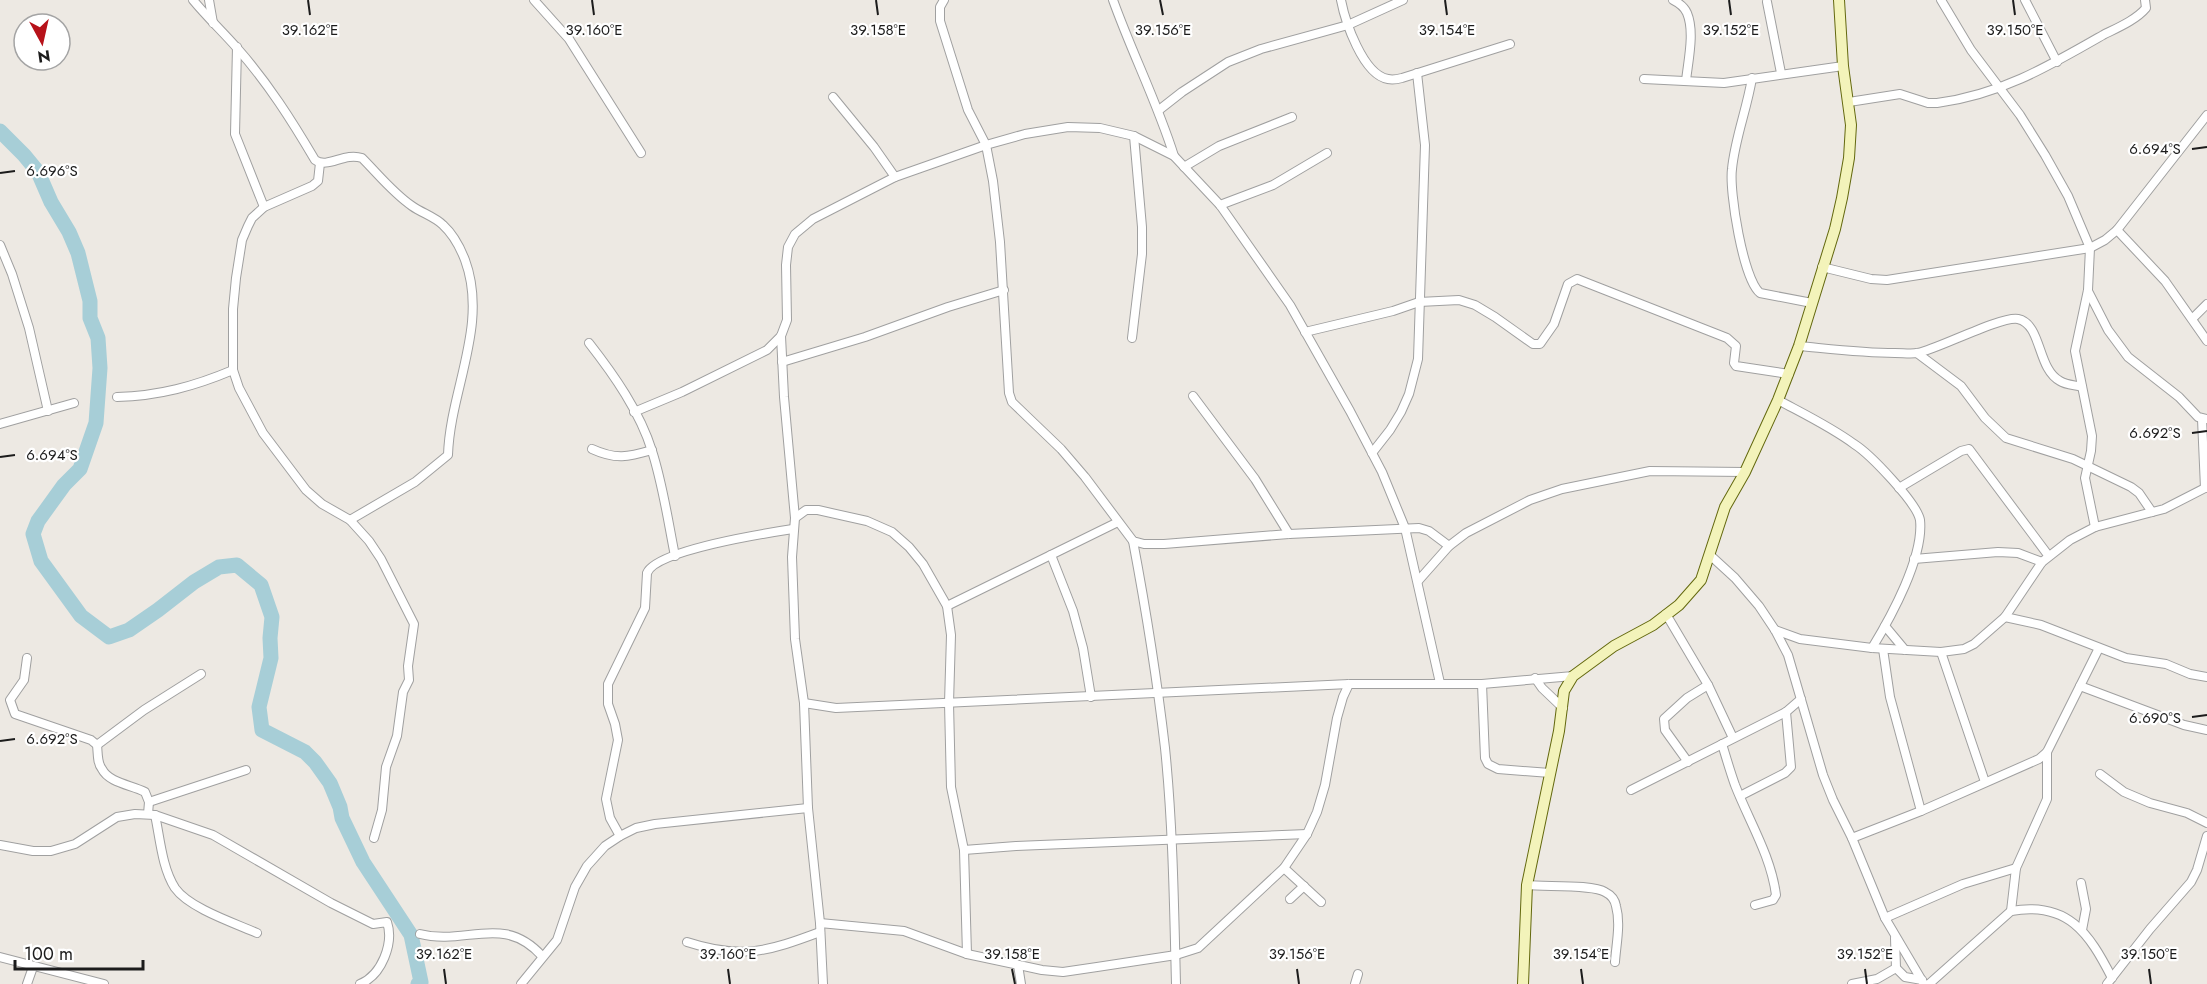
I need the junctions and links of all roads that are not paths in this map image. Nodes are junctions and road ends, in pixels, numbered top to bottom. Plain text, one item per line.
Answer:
1 (193, 0) edge
2 (209, 0) edge
3 (534, 0) edge
4 (944, 0) edge
5 (1113, 0) edge
6 (1341, 0) edge
7 (1403, 0) edge
8 (1673, 0) edge
9 (1839, 0) edge
10 (1941, 0) edge
11 (2025, 0) edge
12 (2145, 0) edge
13 (1767, 2) dead end
14 (213, 24) junction
15 (1348, 25) junction
16 (1510, 44) dead end
17 (237, 47) junction
18 (2057, 62) junction
19 (1843, 66) junction
20 (1781, 73) junction
21 (1417, 74) junction
22 (1752, 78) junction
23 (1644, 79) dead end
24 (1686, 81) junction
25 (1999, 88) junction
26 (833, 97) dead end
27 (1849, 102) junction
28 (1159, 110) junction
29 (2207, 115) edge
30 (1292, 117) dead end
31 (1134, 136) junction
32 (986, 145) junction
33 (641, 153) dead end
34 (1327, 153) dead end
35 (1174, 156) junction
36 (320, 163) junction
37 (1184, 167) junction
38 (895, 177) junction
39 (1221, 205) junction
40 (264, 207) junction
41 (2117, 230) junction
42 (0, 245) edge
43 (2090, 248) junction
44 (1822, 267) junction
45 (1004, 290) junction
46 (2088, 290) junction
47 (1419, 302) junction
48 (1812, 303) junction
49 (2207, 304) edge
50 (2193, 318) junction
51 (1305, 332) junction
52 (781, 336) junction
53 (1132, 338) dead end
54 (2207, 341) edge
55 (589, 343) dead end
56 (1799, 346) junction
57 (1917, 353) junction
58 (782, 362) junction
59 (233, 370) junction
60 (1789, 374) junction
61 (2082, 387) junction
62 (1193, 396) dead end
63 (117, 397) dead end
64 (1778, 400) junction
65 (74, 403) dead end
66 (48, 411) junction
67 (634, 412) junction
68 (2205, 419) edge
69 (0, 424) edge
70 (592, 449) dead end
71 (652, 450) junction
72 (1372, 453) junction
73 (2088, 466) junction
74 (1745, 472) junction
75 (1899, 488) junction
76 (2206, 488) edge
77 (2152, 512) junction
78 (795, 518) junction
79 (350, 520) junction
80 (1118, 522) junction
81 (2095, 527) junction
82 (1405, 528) junction
83 (793, 529) junction
84 (1289, 534) junction
85 (1133, 541) junction
86 (1449, 546) junction
87 (1051, 555) junction
88 (2049, 555) junction
89 (675, 556) junction
90 (1711, 556) junction
91 (1914, 559) junction
92 (2042, 562) junction
93 (1418, 581) junction
94 (947, 606) junction
95 (1666, 614) junction
96 (2005, 617) junction
97 (1885, 626) junction
98 (1775, 630) junction
99 (1872, 648) junction
100 (2099, 648) junction
101 (1883, 649) junction
102 (1905, 650) junction
103 (1941, 652) junction
104 (27, 658) dead end
105 (201, 674) dead end
106 (1574, 676) junction
107 (2207, 677) edge
108 (1535, 678) junction
109 (1440, 683) junction
110 (1349, 684) junction
111 (1482, 684) junction
112 (1708, 686) junction
113 (2080, 686) junction
114 (1157, 693) junction
115 (1091, 697) junction
116 (1800, 699) junction
117 (804, 703) junction
118 (949, 703) junction
119 (1563, 708) junction
120 (1786, 712) junction
121 (2207, 730) edge
122 (1733, 738) junction
123 (1722, 744) junction
124 (97, 745) junction
125 (2047, 752) junction
126 (1688, 762) junction
127 (246, 770) dead end
128 (1550, 773) junction
129 (2100, 774) dead end
130 (1985, 782) junction
131 (1631, 790) dead end
132 (1740, 796) junction
133 (149, 802) junction
134 (808, 808) junction
135 (1921, 811) junction
136 (152, 815) junction
137 (2207, 823) edge
138 (1306, 834) junction
139 (2207, 836) edge
140 (620, 837) junction
141 (374, 838) dead end
142 (1852, 838) junction
143 (1171, 840) junction
144 (0, 845) edge
145 (964, 850) junction
146 (1284, 868) junction
147 (2016, 868) junction
148 (2081, 883) dead end
149 (1527, 885) junction
150 (1304, 886) junction
151 (1290, 899) dead end
152 (1321, 902) dead end
153 (1755, 906) dead end
154 (2011, 910) junction
155 (1885, 918) junction
156 (820, 927) junction
157 (2082, 930) junction
158 (257, 933) dead end
159 (420, 934) dead end
160 (1896, 938) junction
161 (687, 942) dead end
162 (967, 954) junction
163 (1176, 955) junction
164 (542, 956) junction
165 (0, 957) edge
166 (1615, 962) dead end
167 (1018, 965) junction
168 (33, 967) junction
169 (1896, 968) junction
170 (1358, 974) dead end
171 (2109, 981) edge
172 (1925, 983) edge
173 (27, 984) edge
174 (104, 984) edge
175 (360, 984) edge
176 (521, 984) edge
177 (823, 984) edge
178 (1021, 984) edge
179 (1176, 984) edge
180 (1355, 984) edge
181 (1522, 984) edge
182 (1852, 984) edge

1 - 14 street
2 - 14 street
3 - 33 street
4 - 32 street
5 - 28 street
6 - 15 street
7 - 15 street
8 - 24 street
9 - 19 street
10 - 25 street
11 - 18 street
12 - 18 street
13 - 20 street
14 - 17 street
15 - 21 street
15 - 28 street
16 - 21 street
17 - 36 street
17 - 40 street
18 - 25 street
19 - 20 street
19 - 27 street
20 - 22 street
21 - 47 street
22 - 24 street
22 - 48 street
23 - 24 street
25 - 27 street
25 - 43 street
26 - 38 street
27 - 44 street
28 - 35 street
29 - 41 street
30 - 37 street
31 - 32 street
31 - 35 street
31 - 53 street
32 - 38 street
32 - 45 street
34 - 39 street
35 - 37 street
36 - 40 street
36 - 79 street
37 - 39 street
38 - 52 street
39 - 51 street
40 - 59 street
41 - 43 street
41 - 50 street
42 - 66 street
43 - 44 street
43 - 46 street
44 - 48 street
45 - 58 street
45 - 80 street
46 - 61 street
46 - 68 street
47 - 51 street
47 - 60 street
47 - 72 street
48 - 56 street
49 - 50 street
50 - 54 street
51 - 72 street
52 - 58 street
52 - 67 street
55 - 67 street
56 - 57 street
56 - 60 street
57 - 61 street
57 - 73 street
58 - 78 street
59 - 63 street
59 - 79 street
60 - 64 street
61 - 73 street
62 - 84 street
64 - 74 street
64 - 75 street
65 - 66 street
66 - 69 street
67 - 71 street
68 - 76 street
70 - 71 street
71 - 89 street
72 - 82 street
73 - 77 street
73 - 81 street
74 - 86 street
74 - 90 street
75 - 88 street
75 - 91 street
76 - 77 street
77 - 81 street
78 - 83 street
78 - 94 street
79 - 141 street
80 - 85 street
80 - 87 street
81 - 88 street
82 - 84 street
82 - 86 street
82 - 93 street
83 - 89 street
83 - 117 street
84 - 85 street
85 - 114 street
86 - 93 street
87 - 94 street
87 - 115 street
88 - 92 street
89 - 140 street
90 - 95 street
90 - 98 street
91 - 92 street
91 - 97 street
92 - 96 street
93 - 109 street
94 - 118 street
95 - 106 street
95 - 112 street
96 - 100 street
96 - 103 street
97 - 99 street
97 - 102 street
98 - 99 street
98 - 116 street
99 - 101 street
100 - 107 street
100 - 113 street
101 - 102 street
101 - 135 street
102 - 103 street
103 - 130 street
104 - 124 street
105 - 124 street
106 - 108 street
106 - 119 street
108 - 111 street
108 - 119 street
109 - 110 street
109 - 111 street
110 - 114 street
110 - 138 street
111 - 128 street
112 - 122 street
112 - 126 street
113 - 121 street
113 - 125 street
114 - 115 street
114 - 143 street
115 - 118 street
116 - 120 street
116 - 142 street
117 - 118 street
117 - 134 street
118 - 145 street
119 - 128 street
120 - 122 street
120 - 132 street
122 - 123 street
123 - 126 street
123 - 132 street
124 - 133 street
125 - 130 street
125 - 147 street
126 - 131 street
127 - 133 street
128 - 149 street
129 - 137 street
130 - 135 street
132 - 153 street
133 - 136 street
134 - 140 street
134 - 156 street
135 - 142 street
136 - 144 street
136 - 158 street
136 - 175 street
138 - 143 street
138 - 146 street
139 - 171 street
140 - 164 street
142 - 155 street
143 - 145 street
143 - 163 street
145 - 162 street
146 - 150 street
146 - 163 street
147 - 154 street
147 - 155 street
148 - 157 street
149 - 166 street
149 - 181 street
150 - 151 street
150 - 152 street
154 - 157 street
154 - 172 street
155 - 160 street
156 - 161 street
156 - 162 street
156 - 177 street
157 - 171 street
159 - 164 street
160 - 169 street
160 - 172 street
162 - 167 street
163 - 167 street
163 - 179 street
164 - 176 street
165 - 168 street
167 - 178 street
168 - 173 street
168 - 174 street
169 - 172 street
169 - 182 street
170 - 180 street

